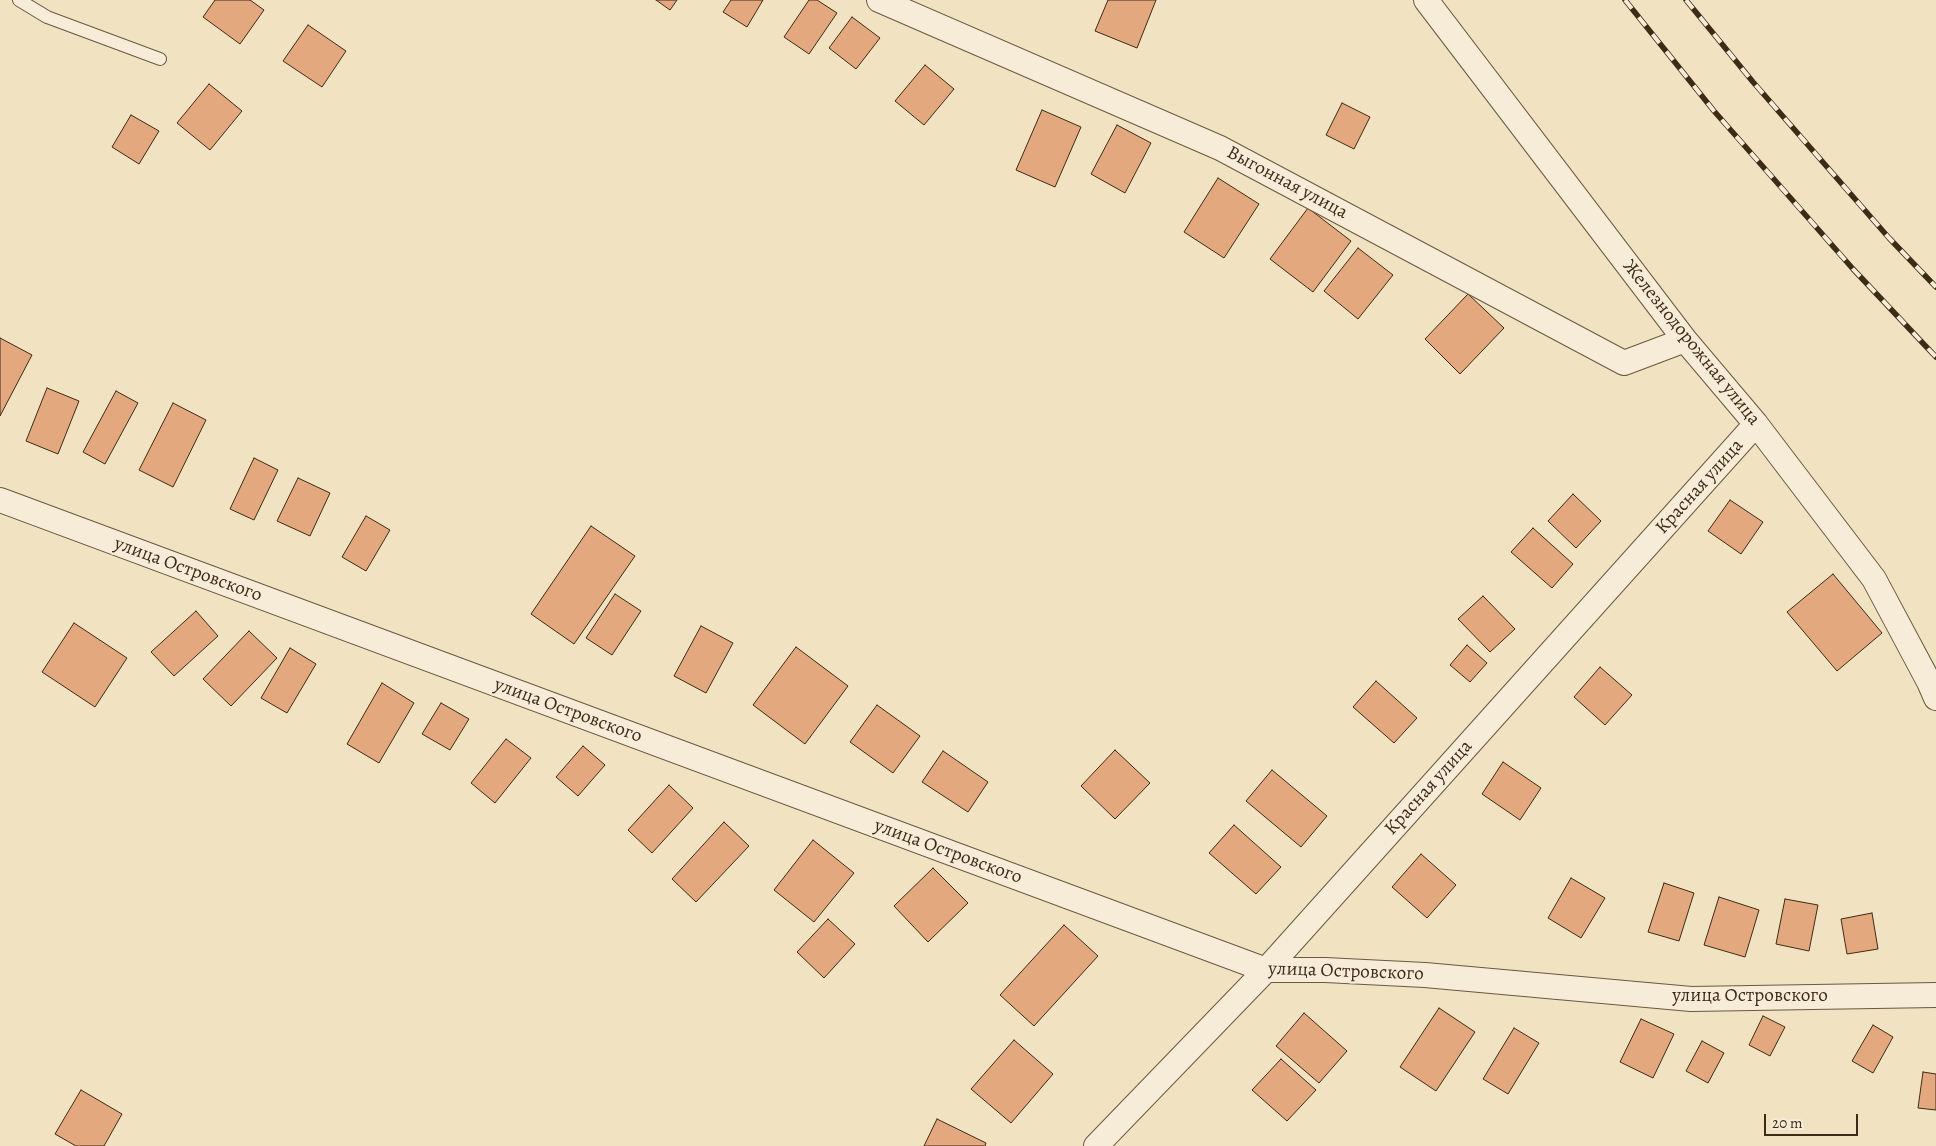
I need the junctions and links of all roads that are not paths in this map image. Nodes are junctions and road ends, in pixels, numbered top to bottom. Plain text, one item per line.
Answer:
1 (19, 0) edge
2 (878, 0) edge
3 (1426, 0) edge
4 (160, 59) dead end
5 (1684, 340) junction
6 (1756, 424) junction
7 (0, 500) edge
8 (1936, 698) edge
9 (1266, 970) junction
10 (1936, 994) edge
11 (1096, 1146) edge

1 - 4 lane
2 - 5 street, Выгонная улица
3 - 5 street, Железнодорожная улица
5 - 6 street, Железнодорожная улица
6 - 8 street, Железнодорожная улица
6 - 9 street, Красная улица
7 - 9 street, улица Островского
9 - 10 street, улица Островского
9 - 11 street, Красная улица

